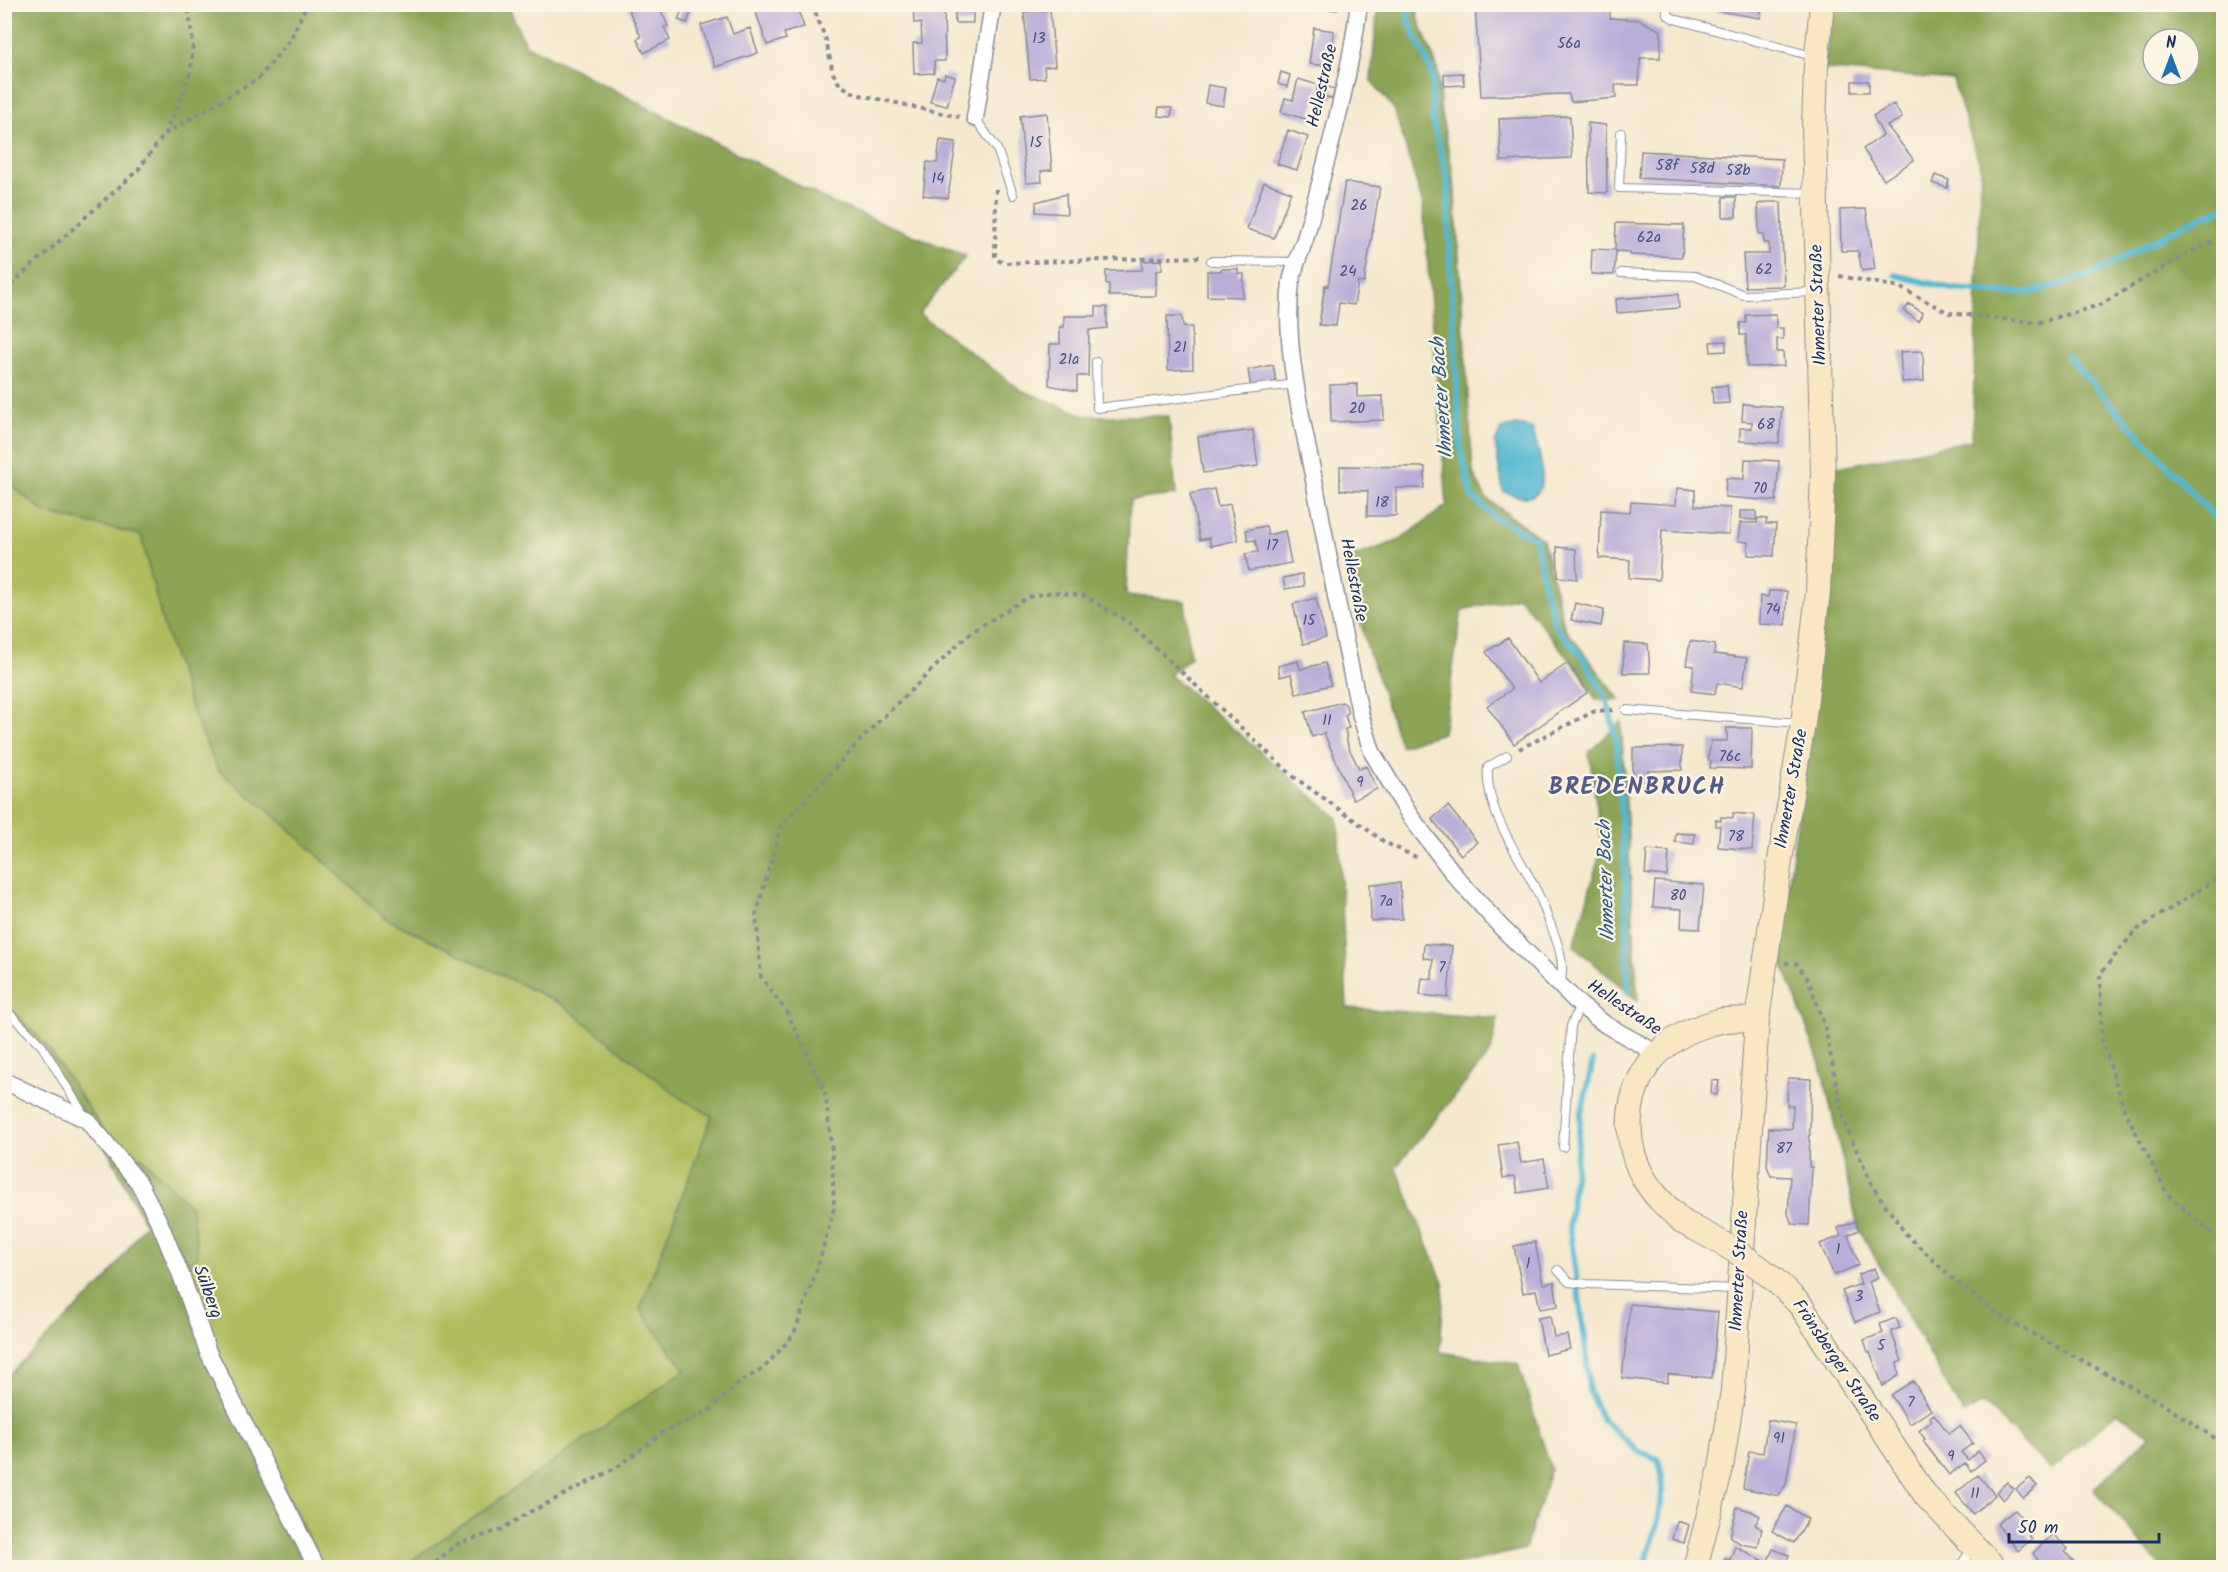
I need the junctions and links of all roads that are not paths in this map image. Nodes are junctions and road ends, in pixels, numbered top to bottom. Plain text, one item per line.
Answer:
1 (993, 4) edge
2 (1359, 4) edge
3 (1667, 4) edge
4 (1822, 4) edge
5 (1816, 57) junction
6 (975, 118) joint
7 (1621, 133) dead end
8 (1816, 193) junction
9 (1013, 195) dead end
10 (1209, 259) road end
11 (1295, 262) junction
12 (1621, 273) dead end
13 (1818, 282) junction
14 (1096, 362) dead end
15 (1296, 384) junction
16 (1626, 710) dead end
17 (1803, 724) junction
18 (1507, 756) road end
19 (1560, 985) junction
20 (1580, 1005) junction
21 (4, 1008) edge
22 (1757, 1020) junction
23 (1656, 1053) junction
24 (4, 1081) edge
25 (87, 1120) junction
26 (1563, 1147) dead end
27 (1558, 1270) dead end
28 (1739, 1289) junction
29 (1974, 1546) junction
30 (317, 1568) edge
31 (1695, 1568) edge
32 (1959, 1568) edge
33 (1995, 1568) edge

1 - 6 street
2 - 11 street, Hellestraße
3 - 5 lane
4 - 5 main road, Ihmerter Straße
5 - 8 main road, Ihmerter Straße
6 - 9 lane
7 - 8 lane
8 - 13 main road, Ihmerter Straße
10 - 11 lane
11 - 15 street, Hellestraße
12 - 13 lane
13 - 17 main road, Ihmerter Straße
14 - 15 lane
15 - 19 street, Hellestraße
16 - 17 lane
17 - 22 main road, Ihmerter Straße
18 - 19 lane
19 - 20 street, Hellestraße
20 - 23 street, Hellestraße
20 - 26 lane
21 - 25 lane
22 - 23 main road, Frönsberger Straße
22 - 28 main road, Ihmerter Straße
23 - 29 main road, Frönsberger Straße, bridge
24 - 25 street, Sülberg
25 - 30 street, Sülberg
27 - 28 lane
28 - 31 main road, Ihmerter Straße
29 - 32 lane
29 - 33 main road, Frönsberger Straße

